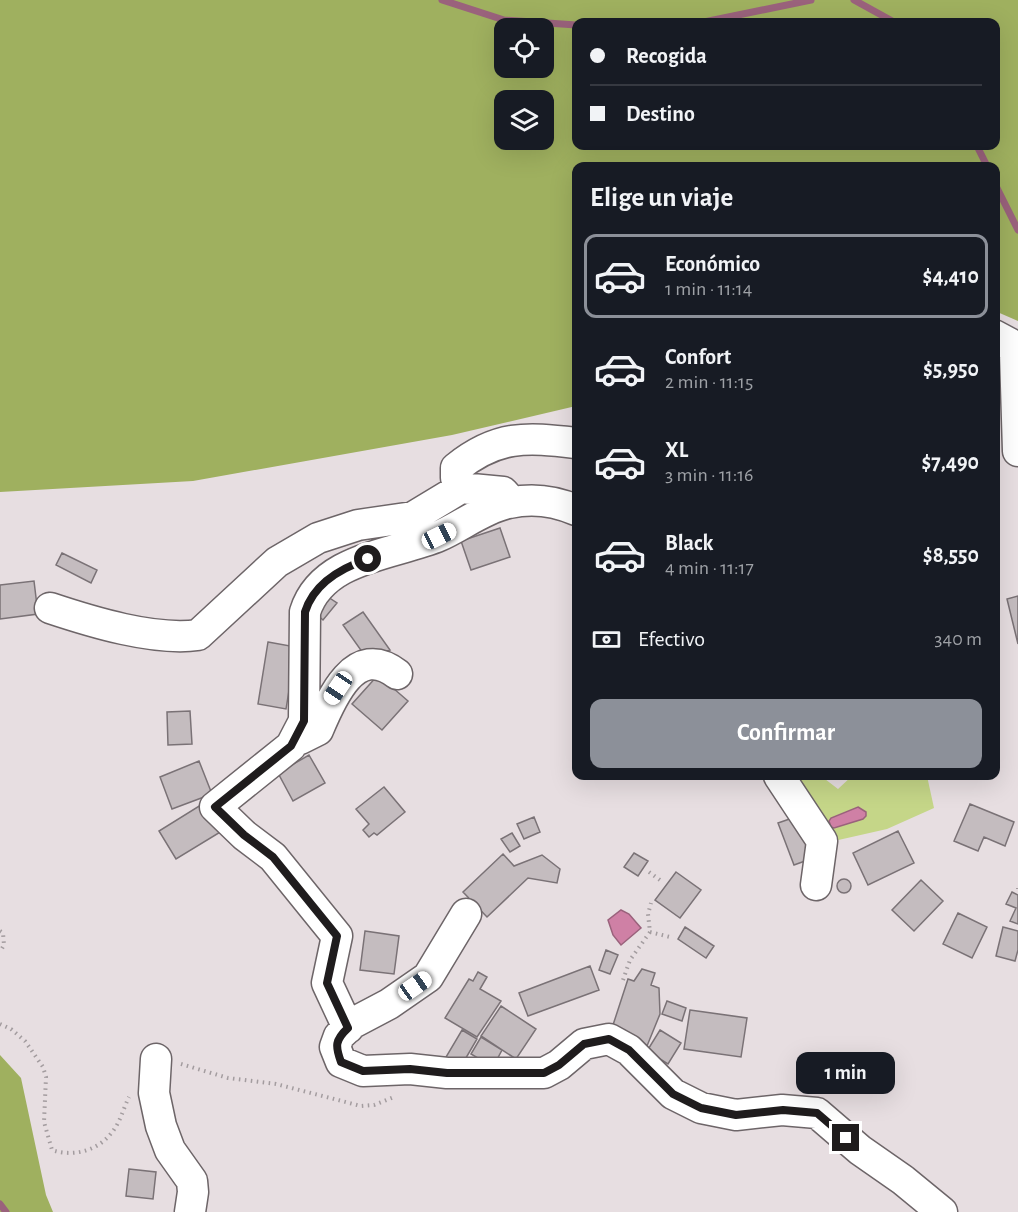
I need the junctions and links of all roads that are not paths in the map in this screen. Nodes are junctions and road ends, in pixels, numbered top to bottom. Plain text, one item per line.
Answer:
1 (1000, 338) edge
2 (572, 442) edge
3 (1018, 451) edge
4 (461, 488) junction
5 (512, 502) junction
6 (572, 509) edge
7 (50, 608) dead end
8 (397, 674) dead end
9 (295, 741) junction
10 (782, 780) edge
11 (816, 885) dead end
12 (465, 914) dead end
13 (348, 1028) junction
14 (156, 1059) road end
15 (190, 1212) edge
16 (942, 1212) edge

1 - 3 street
2 - 4 street
4 - 5 street
4 - 7 street
5 - 6 street
5 - 9 street
8 - 9 street
9 - 13 street
10 - 11 street
12 - 13 street
13 - 16 street
14 - 15 street

